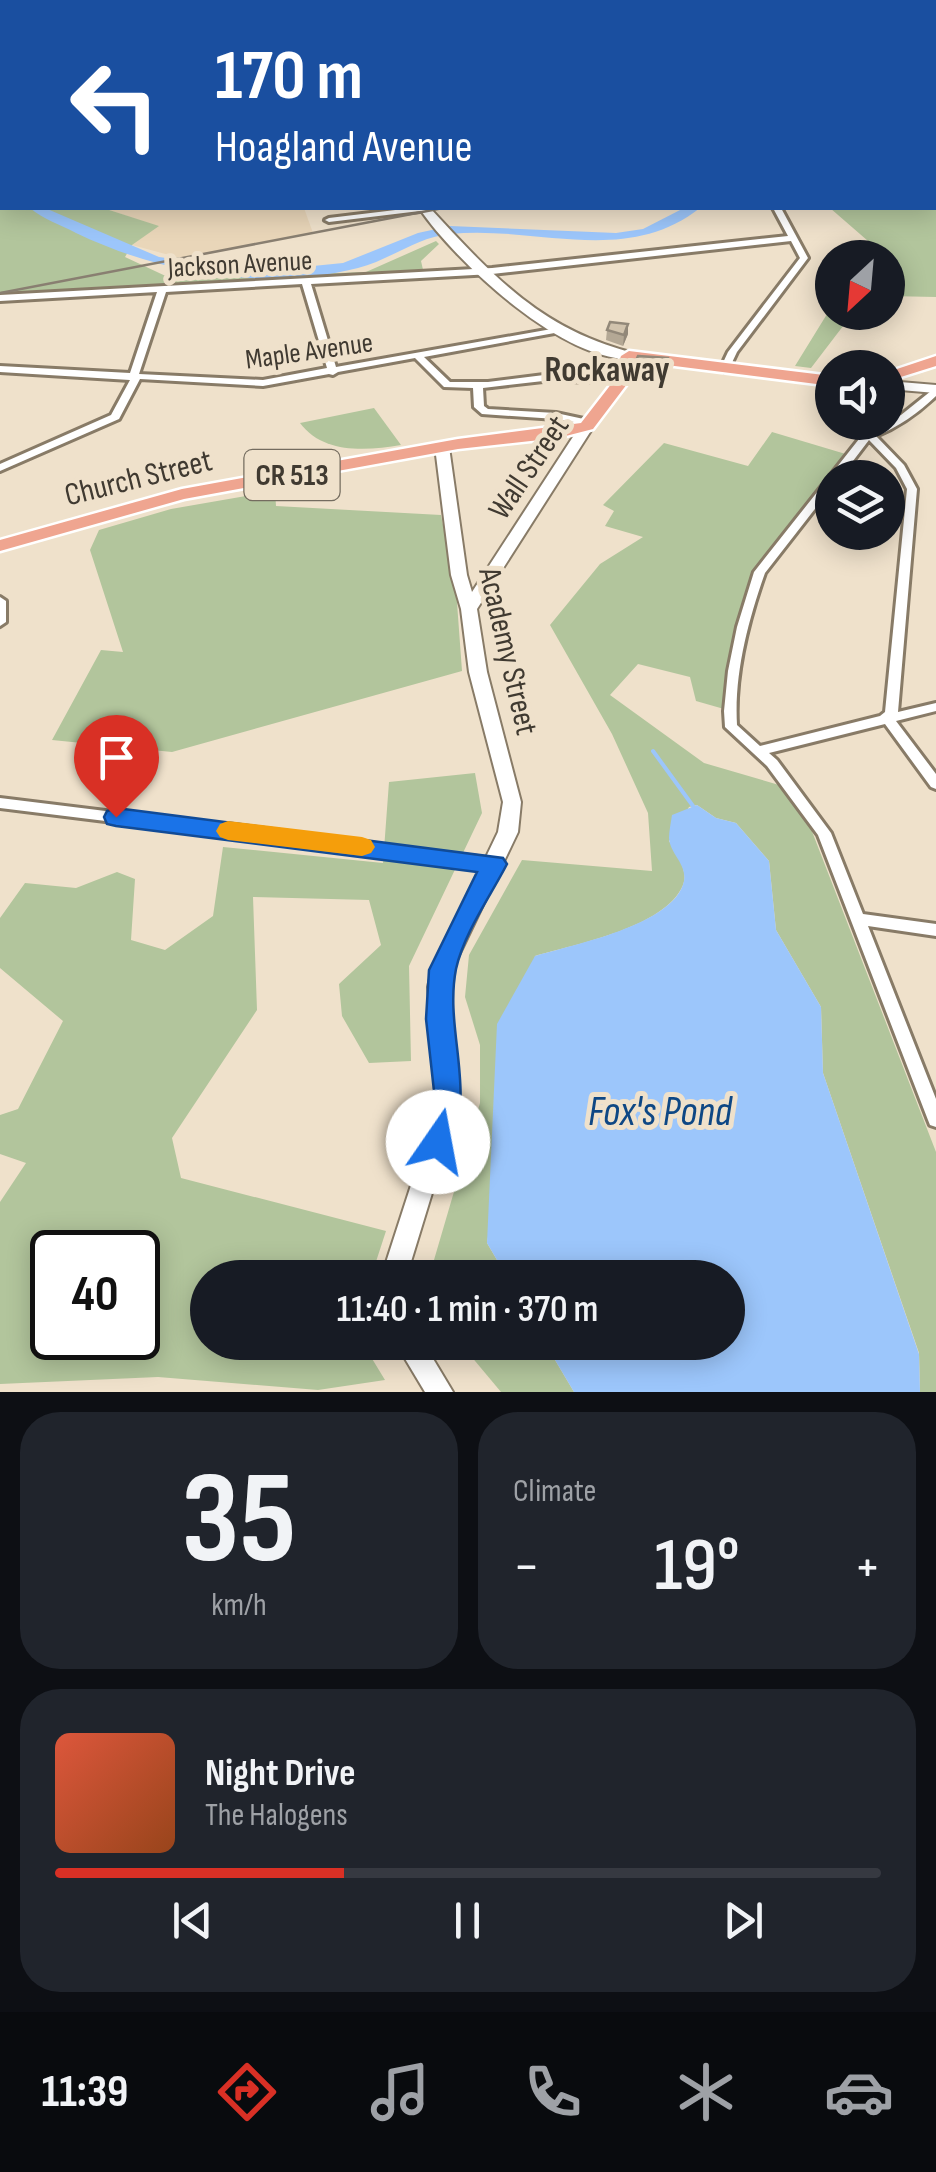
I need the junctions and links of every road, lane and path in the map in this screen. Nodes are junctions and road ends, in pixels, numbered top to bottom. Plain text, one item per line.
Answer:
1 (409, 210) edge
2 (427, 210) edge
3 (779, 210) edge
4 (328, 220) dead end
5 (794, 238) junction
6 (482, 271) junction
7 (306, 283) junction
8 (162, 289) junction
9 (0, 298) edge
10 (560, 329) junction
11 (418, 356) junction
12 (629, 356) junction
13 (936, 361) edge
14 (0, 369) edge
15 (725, 369) junction
16 (905, 371) edge
17 (334, 372) junction
18 (622, 374) junction
19 (135, 378) junction
20 (815, 382) edge
21 (478, 386) junction
22 (905, 386) edge
23 (936, 389) edge
24 (905, 415) edge
25 (584, 430) junction
26 (858, 440) edge
27 (876, 440) edge
28 (442, 447) junction
29 (0, 468) edge
30 (0, 546) edge
31 (489, 577) junction
32 (460, 578) junction
33 (0, 602) edge
34 (469, 609) junction
35 (0, 622) edge
36 (936, 706) edge
37 (888, 716) junction
38 (761, 750) junction
39 (936, 784) edge
40 (0, 803) edge
41 (494, 864) junction
42 (858, 918) junction
43 (936, 930) edge
44 (936, 1120) edge
45 (400, 1260) edge
46 (420, 1360) edge
47 (440, 1392) edge

1 - 4 street
2 - 6 street
3 - 5 street
5 - 6 street, Jackson Avenue
5 - 15 street
6 - 7 street, Jackson Avenue
6 - 10 street
7 - 8 street, Jackson Avenue
7 - 17 street
8 - 9 street, Jackson Avenue
8 - 19 street
10 - 11 street, Maple Avenue
10 - 12 street
11 - 17 street, Maple Avenue
11 - 21 street
12 - 15 main road
12 - 18 main road, Wall Street
13 - 16 main road
14 - 19 street, Maple Avenue
15 - 20 main road
17 - 19 street, Maple Avenue
18 - 21 street
18 - 25 main road, Wall Street
19 - 29 street
21 - 25 street
22 - 23 street
23 - 24 street
25 - 28 main road, Church Street / CR 513
25 - 31 street, Wall Street
26 - 38 street
27 - 37 street
28 - 30 main road, Church Street / CR 513
28 - 32 street, Academy Street
31 - 32 street
31 - 34 street, Wall Street
32 - 34 street, Academy Street
33 - 35 street
34 - 41 street, Academy Street
36 - 37 street
37 - 38 street
37 - 39 street
38 - 42 street
40 - 41 street
41 - 45 street, Academy Street
42 - 43 street
42 - 44 street
46 - 47 street

